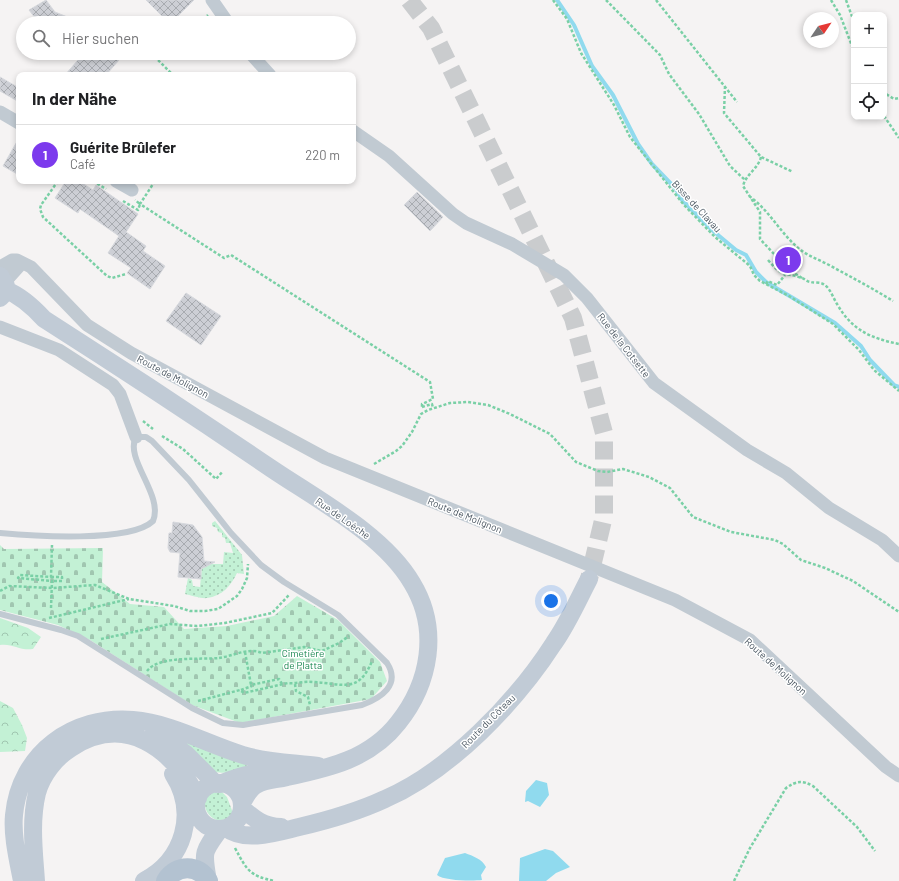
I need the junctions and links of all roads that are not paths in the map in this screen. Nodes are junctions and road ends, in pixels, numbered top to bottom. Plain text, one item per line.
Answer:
1 (212, 0) edge
2 (223, 16) edge
3 (256, 60) edge
4 (267, 72) edge
5 (0, 112) edge
6 (16, 121) edge
7 (356, 133) edge
8 (121, 184) edge
9 (132, 190) dead end
10 (2, 285) edge
11 (0, 327) edge
12 (136, 437) junction
13 (0, 533) edge
14 (899, 556) edge
15 (589, 579) tunnel mouth
16 (0, 614) edge
17 (134, 720) junction
18 (112, 735) junction
19 (327, 768) junction
20 (301, 774) junction
21 (899, 776) edge
22 (218, 784) junction
23 (198, 806) junction
24 (242, 806) junction
25 (297, 827) junction
26 (223, 829) junction
27 (204, 861) junction
28 (168, 877) edge
29 (22, 881) edge
30 (36, 881) edge
31 (144, 881) edge
32 (208, 881) edge
33 (218, 881) edge

1 - 2 street
3 - 4 street
5 - 6 street
7 - 14 street, Rue de la Cotsette
8 - 9 street
10 - 19 street, Rue de Loèche
10 - 21 street, Route de Molignon
11 - 12 street
12 - 13 lane
12 - 16 lane
15 - 25 street, Route du Côteau
17 - 19 street
17 - 22 street
17 - 29 street
18 - 23 street
18 - 30 street
18 - 31 street
19 - 20 street, Rue de Loèche
20 - 22 street, Rue de Loèche
20 - 24 street, Rue de Loèche
22 - 23 street
22 - 24 street
23 - 26 street
23 - 28 street
24 - 25 street, Route du Côteau
24 - 26 street
25 - 26 street, Route du Côteau
26 - 27 street
27 - 32 street
27 - 33 main road
28 - 32 main road

